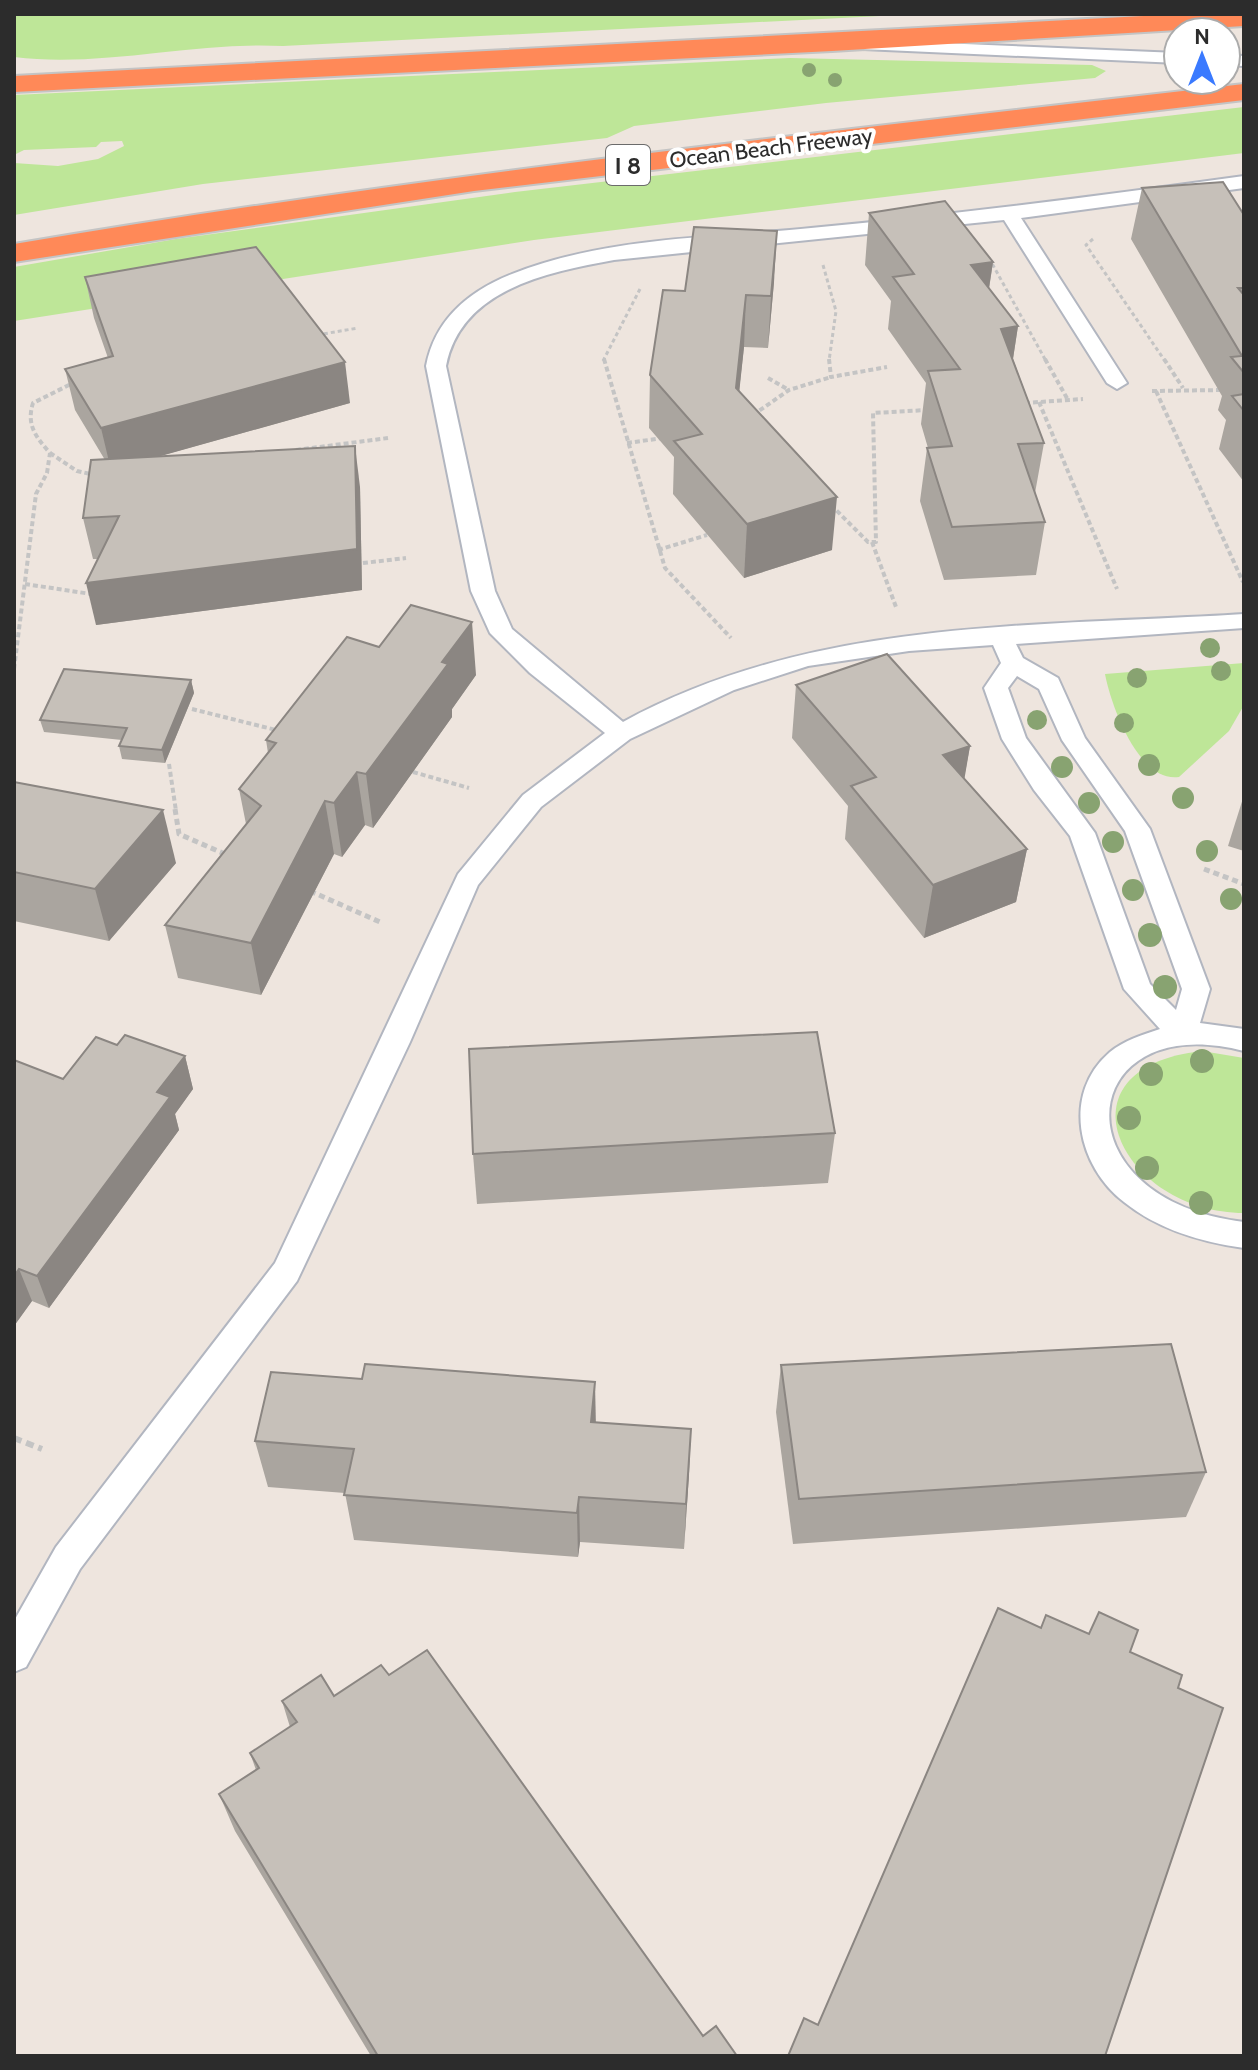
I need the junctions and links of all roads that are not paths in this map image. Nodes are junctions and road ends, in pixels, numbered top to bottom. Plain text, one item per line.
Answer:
1 (1244, 18) edge
2 (832, 43) junction
3 (1162, 57) edge
4 (14, 84) edge
5 (1244, 92) edge
6 (1244, 182) edge
7 (1009, 214) junction
8 (14, 253) edge
9 (1117, 383) dead end
10 (1244, 621) edge
11 (1001, 636) junction
12 (1013, 663) junction
13 (621, 733) junction
14 (1183, 1035) junction
15 (1244, 1040) edge
16 (1244, 1235) edge
17 (14, 1655) edge

1 - 2 highway
2 - 3 lane
2 - 4 highway
5 - 8 highway, Ocean Beach Freeway / I 8
6 - 7 lane
7 - 9 lane
7 - 13 lane
10 - 11 lane
11 - 12 lane
11 - 13 lane
12 - 14 lane
12 - 14 lane
13 - 17 lane
14 - 15 lane
14 - 16 lane

